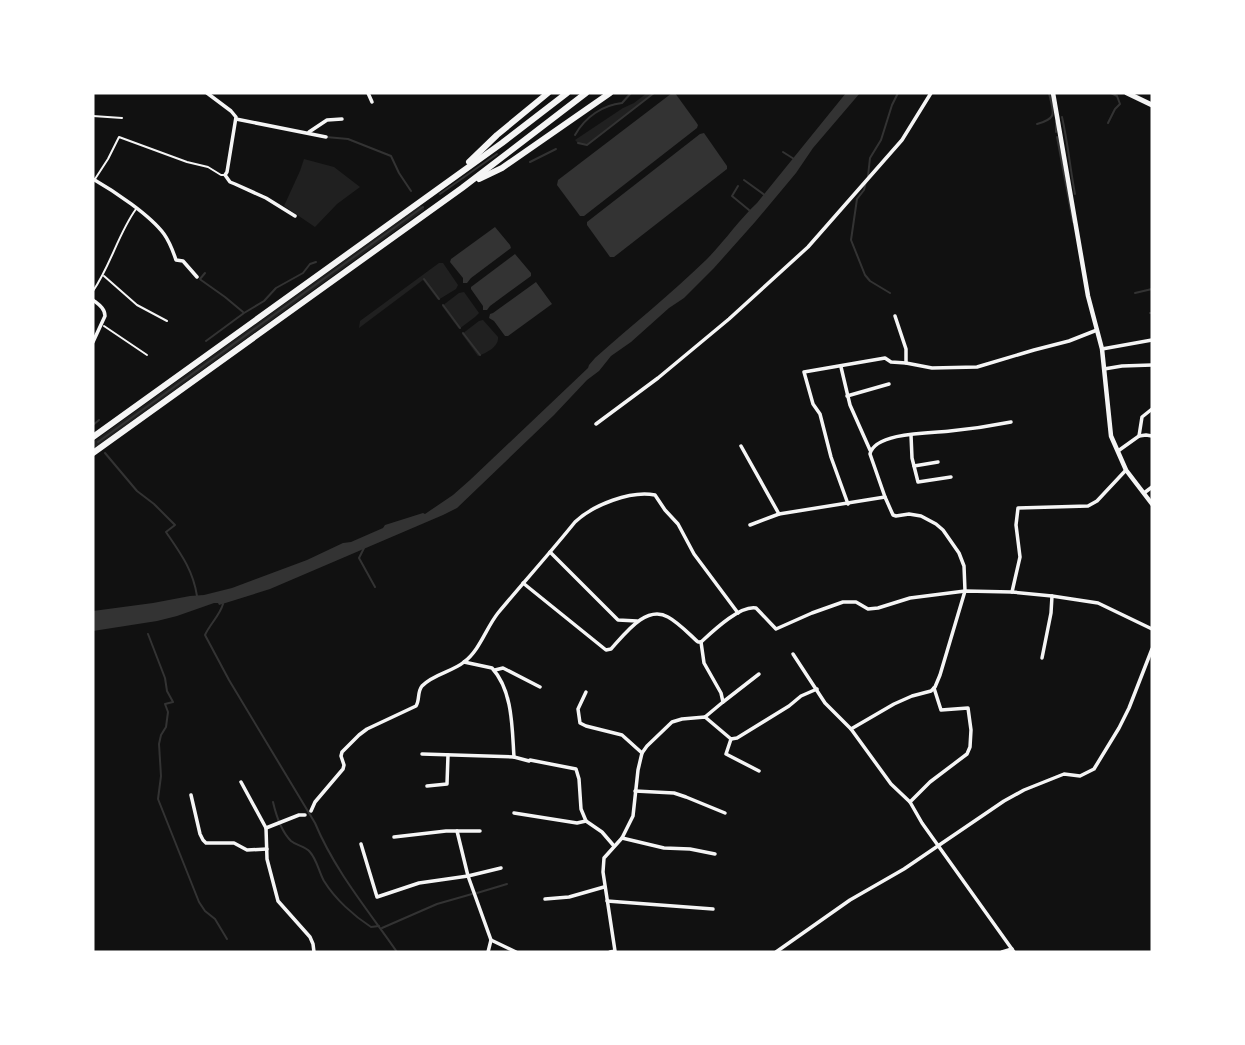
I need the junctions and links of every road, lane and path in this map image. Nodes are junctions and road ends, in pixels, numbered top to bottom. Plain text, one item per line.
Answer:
1 (206, 93) edge
2 (368, 93) edge
3 (548, 93) edge
4 (567, 93) edge
5 (586, 93) edge
6 (610, 93) edge
7 (931, 93) edge
8 (1053, 93) edge
9 (1127, 93) edge
10 (372, 102) dead end
11 (1152, 105) edge
12 (93, 116) edge
13 (122, 118) dead end
14 (342, 119) dead end
15 (236, 120) junction
16 (308, 133) junction
17 (326, 137) dead end
18 (225, 175) junction
19 (456, 176) junction
20 (94, 179) edge
21 (462, 188) junction
22 (136, 209) junction
23 (295, 216) dead end
24 (103, 275) junction
25 (197, 276) dead end
26 (93, 291) edge
27 (93, 299) edge
28 (895, 316) dead end
29 (167, 321) dead end
30 (101, 324) junction
31 (1097, 330) junction
32 (1152, 340) edge
33 (93, 342) edge
34 (1102, 349) junction
35 (147, 355) dead end
36 (906, 363) junction
37 (1152, 365) edge
38 (841, 367) junction
39 (1104, 369) junction
40 (889, 384) dead end
41 (847, 396) junction
42 (1152, 409) edge
43 (1011, 422) dead end
44 (596, 424) dead end
45 (911, 434) junction
46 (1139, 436) junction
47 (1152, 436) edge
48 (93, 437) edge
49 (741, 446) dead end
50 (870, 450) junction
51 (1118, 451) junction
52 (93, 453) edge
53 (938, 461) dead end
54 (914, 466) junction
55 (1126, 470) junction
56 (951, 477) dead end
57 (1152, 487) edge
58 (1144, 492) junction
59 (885, 497) junction
60 (848, 504) junction
61 (1152, 505) edge
62 (779, 514) junction
63 (750, 525) dead end
64 (550, 552) junction
65 (523, 582) junction
66 (965, 591) junction
67 (1012, 592) junction
68 (1052, 596) junction
69 (738, 613) junction
70 (637, 621) junction
71 (1152, 629) edge
72 (701, 642) junction
73 (1152, 649) edge
74 (793, 654) dead end
75 (1042, 658) dead end
76 (464, 662) junction
77 (495, 670) junction
78 (759, 674) dead end
79 (540, 687) dead end
80 (934, 688) junction
81 (817, 690) junction
82 (586, 692) dead end
83 (723, 702) junction
84 (705, 717) junction
85 (850, 729) junction
86 (731, 739) junction
87 (642, 752) junction
88 (422, 754) dead end
89 (449, 755) junction
90 (514, 757) junction
91 (759, 771) dead end
92 (241, 782) dead end
93 (427, 786) dead end
94 (635, 791) junction
95 (191, 795) dead end
96 (910, 802) junction
97 (311, 811) dead end
98 (514, 813) dead end
99 (725, 813) dead end
100 (305, 815) dead end
101 (586, 821) junction
102 (267, 828) junction
103 (457, 831) junction
104 (480, 831) dead end
105 (394, 836) dead end
106 (622, 838) junction
107 (361, 845) dead end
108 (614, 846) junction
109 (939, 847) junction
110 (267, 849) junction
111 (715, 854) dead end
112 (501, 868) dead end
113 (468, 876) junction
114 (605, 887) junction
115 (545, 899) dead end
116 (607, 901) junction
117 (713, 909) dead end
118 (491, 940) junction
119 (1013, 951) edge
120 (314, 952) edge
121 (488, 952) edge
122 (516, 952) edge
123 (614, 952) edge
124 (776, 952) edge
125 (1002, 952) edge

1 - 15 street
2 - 10 street
3 - 19 highway
4 - 19 highway
5 - 21 highway
6 - 21 highway
7 - 44 street
8 - 31 street
9 - 11 main road
12 - 13 lane
14 - 16 street
15 - 16 street
15 - 18 street
16 - 17 street
18 - 20 lane
18 - 23 street
19 - 48 highway
20 - 22 street
21 - 52 highway
22 - 24 lane
22 - 25 street
24 - 26 lane
24 - 29 lane
27 - 30 street
28 - 36 street
30 - 33 street
30 - 35 path
31 - 34 street
31 - 36 street
32 - 34 street
34 - 39 street
36 - 38 street
37 - 39 street
38 - 41 street
38 - 60 street
39 - 51 street
40 - 41 street
41 - 50 street
42 - 46 street
43 - 45 street
45 - 50 street
45 - 54 street
46 - 47 street
46 - 51 street
49 - 62 street
50 - 59 street
51 - 55 street
53 - 54 street
54 - 56 street
55 - 58 street
55 - 67 street
57 - 58 street
58 - 61 street
59 - 60 street
59 - 66 street
60 - 62 street
62 - 63 street
64 - 65 street
64 - 69 street
64 - 70 street
65 - 70 street
65 - 76 street
66 - 67 street
66 - 69 street
66 - 80 street
67 - 68 street
68 - 71 street
68 - 75 street
69 - 72 street
70 - 72 street
72 - 83 street
73 - 109 street
74 - 81 street
76 - 77 street
76 - 97 street
77 - 79 street
77 - 90 street
78 - 83 street
80 - 85 street
80 - 96 street
81 - 85 street
81 - 86 street
82 - 87 street
83 - 84 street
84 - 86 street
84 - 87 street
85 - 96 street
86 - 91 street
87 - 94 street
88 - 89 street
89 - 90 street
89 - 93 street
90 - 101 street
92 - 102 street
94 - 99 street
94 - 106 street
95 - 110 street
96 - 109 street
98 - 101 street
100 - 102 street
101 - 108 street
102 - 110 street
103 - 104 street
103 - 105 street
103 - 113 street
106 - 108 street
106 - 111 street
107 - 113 street
108 - 114 street
109 - 119 street
109 - 124 street
110 - 120 street
112 - 113 street
113 - 118 street
114 - 115 street
114 - 116 street
116 - 117 street
116 - 123 street
118 - 121 street
118 - 122 street
119 - 125 street

